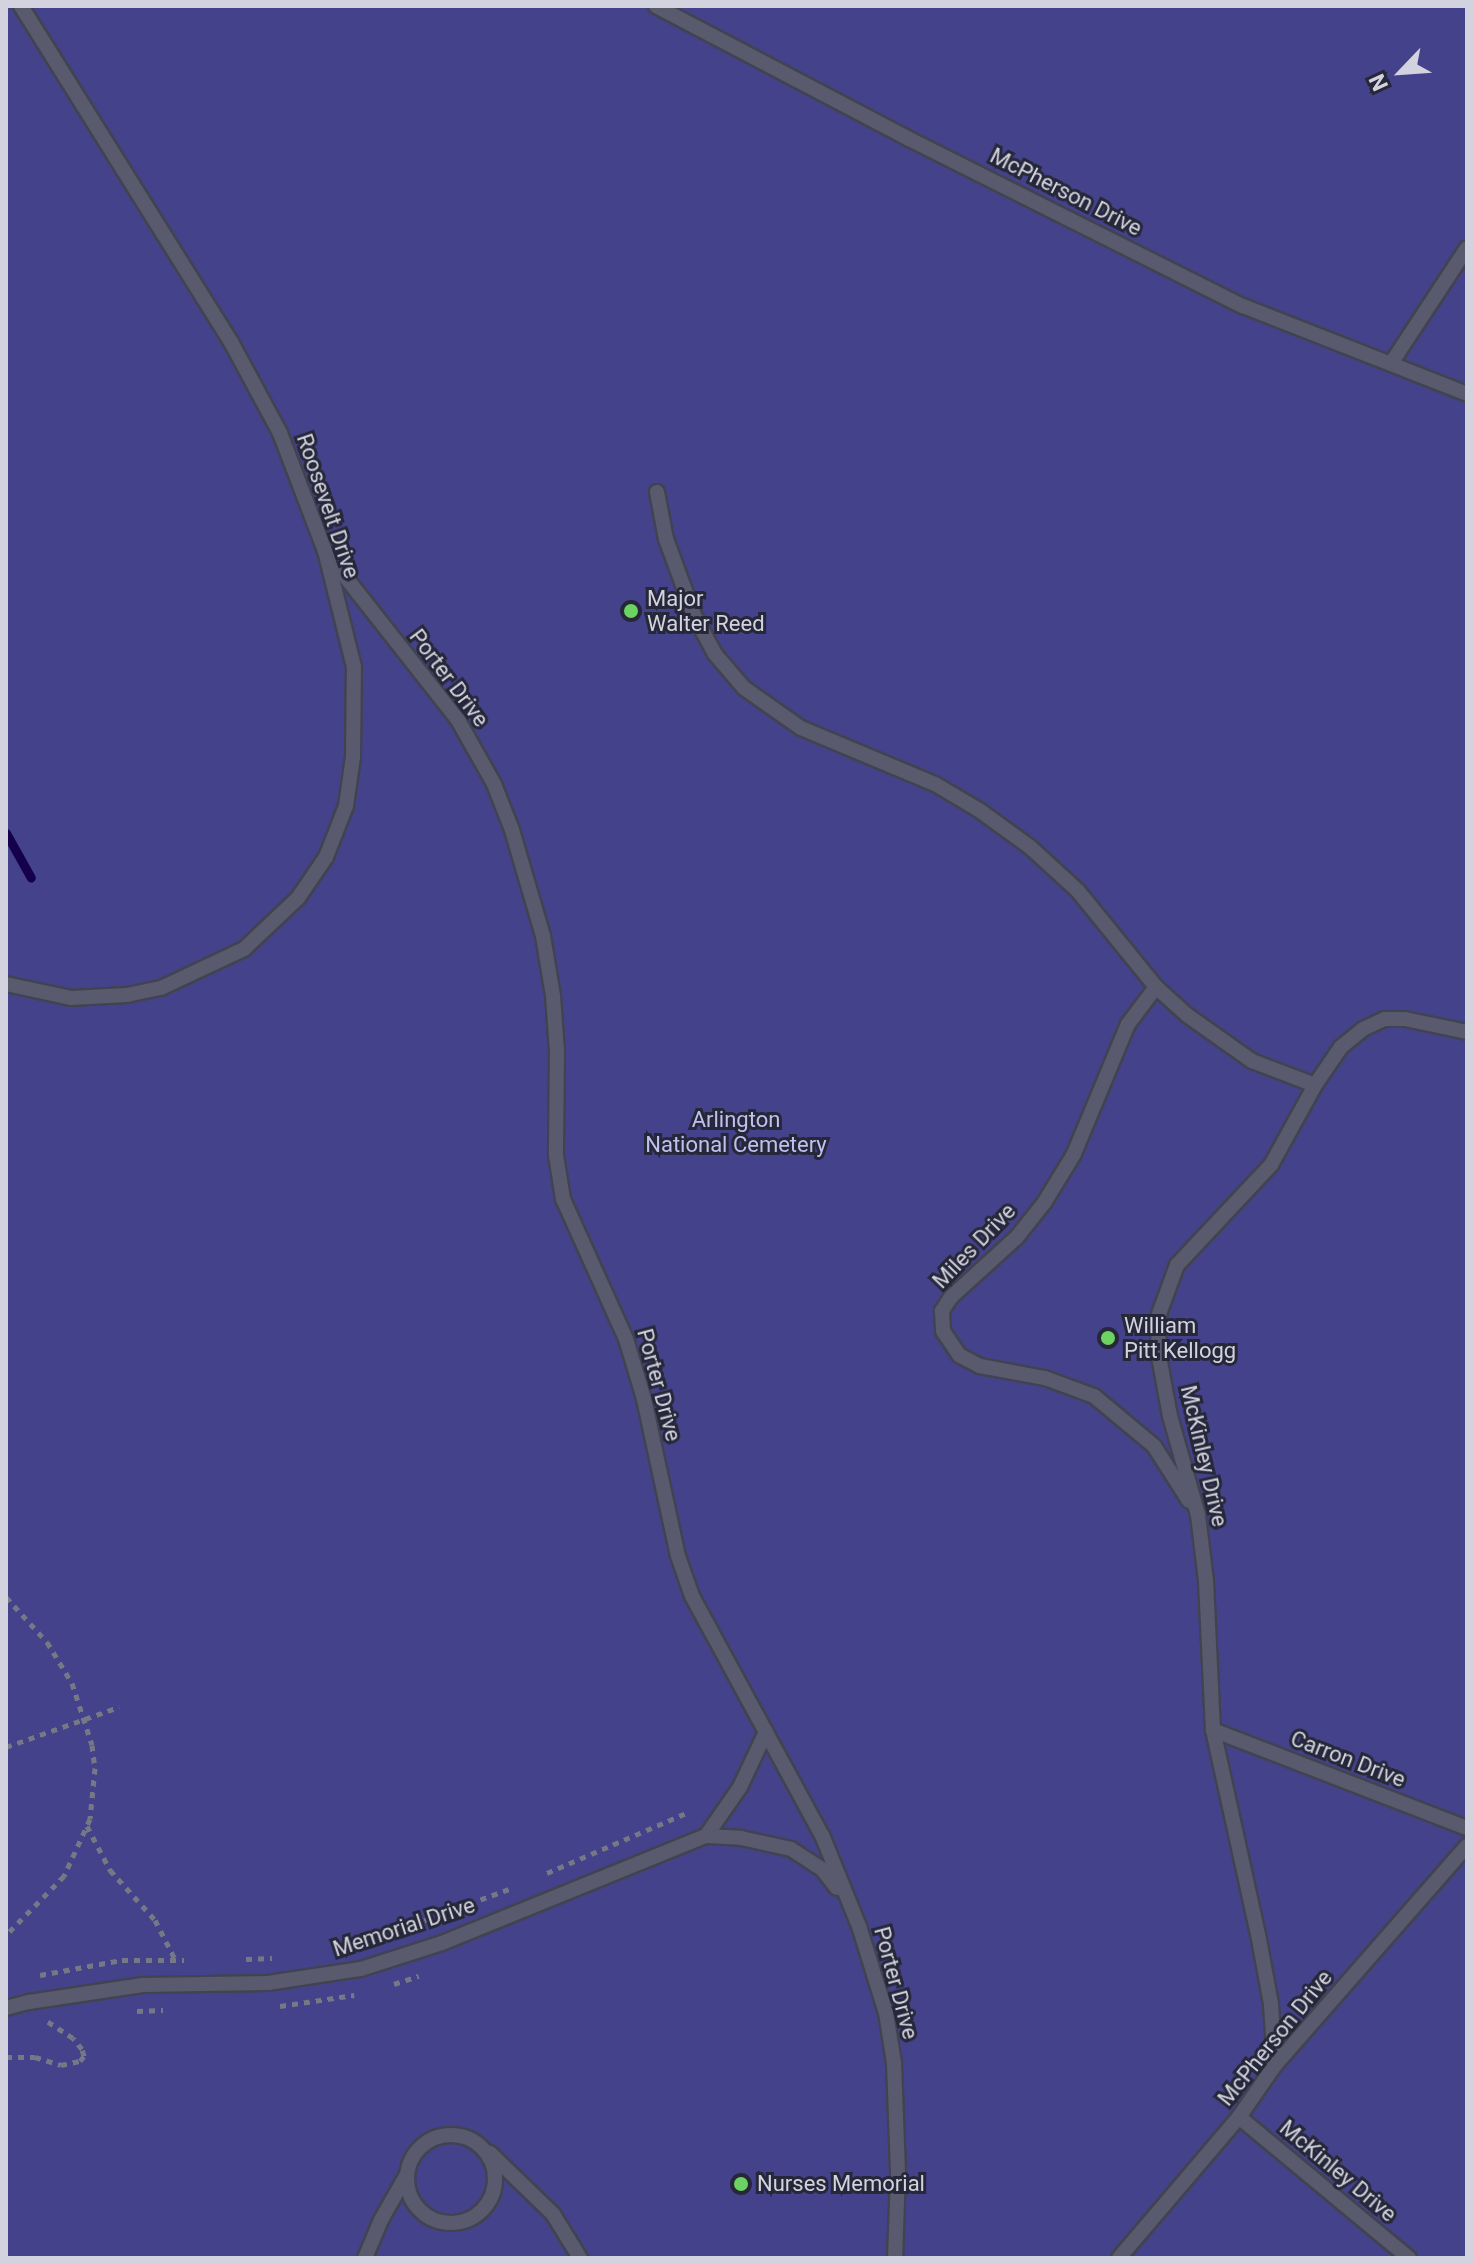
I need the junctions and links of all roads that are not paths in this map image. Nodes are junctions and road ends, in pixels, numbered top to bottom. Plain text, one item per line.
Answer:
1 (21, 6) edge
2 (656, 6) edge
3 (1467, 248) edge
4 (1392, 362) junction
5 (1467, 394) edge
6 (657, 492) dead end
7 (325, 551) junction
8 (6, 984) edge
9 (1156, 987) junction
10 (1467, 1032) edge
11 (1315, 1085) junction
12 (1198, 1515) junction
13 (1213, 1730) junction
14 (766, 1732) junction
15 (1467, 1828) edge
16 (706, 1836) junction
17 (1467, 1846) edge
18 (847, 1900) junction
19 (6, 2008) edge
20 (1275, 2065) junction
21 (1239, 2117) junction
22 (474, 2141) junction
23 (407, 2176) junction
24 (365, 2258) edge
25 (580, 2258) edge
26 (895, 2258) edge
27 (1119, 2258) edge
28 (1409, 2258) edge

1 - 7 lane, Roosevelt Drive
2 - 4 lane, McPherson Drive
3 - 4 lane
4 - 5 lane, McPherson Drive
6 - 9 lane
7 - 8 lane, Roosevelt Drive
7 - 14 lane, Porter Drive
9 - 11 lane
9 - 12 lane, Miles Drive
10 - 11 lane, McKinley Drive
11 - 12 lane, McKinley Drive
12 - 13 lane, McKinley Drive
13 - 15 lane, Carron Drive
13 - 20 lane, McKinley Drive
14 - 16 lane
14 - 18 lane, Porter Drive
16 - 18 lane, Memorial Drive
16 - 19 lane, Memorial Drive
17 - 20 lane, McPherson Drive
18 - 26 lane, Porter Drive
20 - 21 lane, McPherson Drive
21 - 27 lane, McPherson Drive
21 - 28 lane, McKinley Drive
22 - 23 lane
22 - 23 lane
22 - 25 lane
23 - 24 lane

